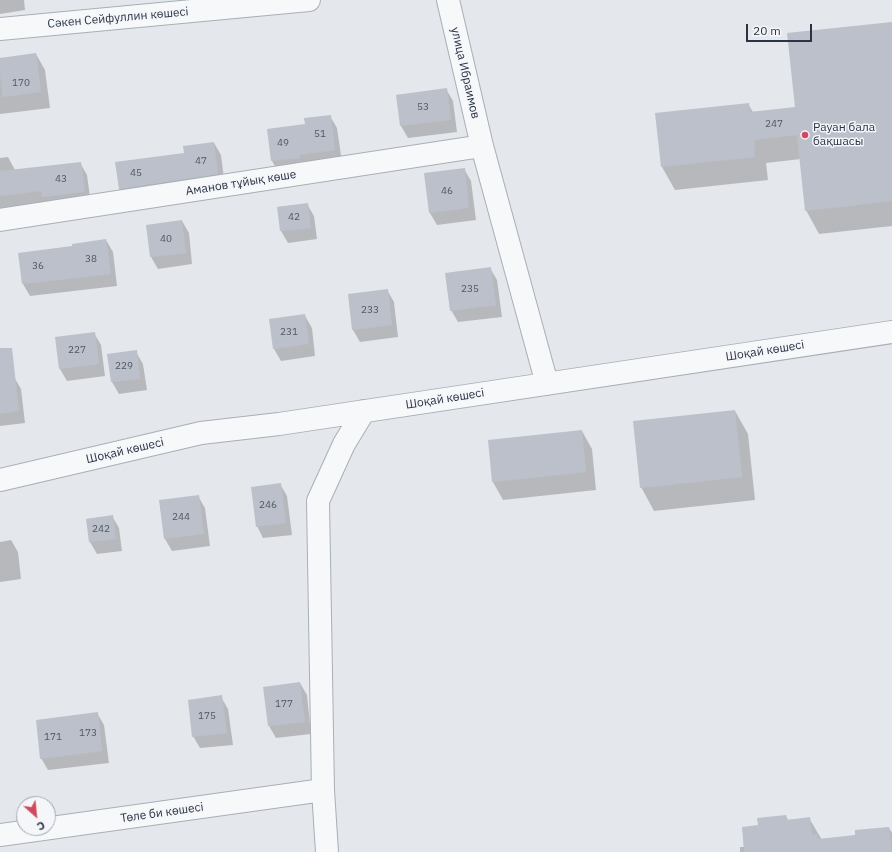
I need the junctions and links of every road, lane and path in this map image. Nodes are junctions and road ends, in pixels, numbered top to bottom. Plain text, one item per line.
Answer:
1 (309, 0) edge
2 (448, 0) edge
3 (0, 29) edge
4 (482, 146) junction
5 (0, 220) edge
6 (892, 332) edge
7 (547, 384) junction
8 (364, 411) junction
9 (0, 480) edge
10 (323, 790) junction
11 (0, 835) edge
12 (327, 852) edge

1 - 3 street, Сәкен Сейфуллин көшесі
2 - 4 street, улица Ибраимов
4 - 5 street, Аманов тұйық көше
4 - 7 street, улица Ибраимов
6 - 7 street, Шоқай көшесі
7 - 8 street, Шоқай көшесі
8 - 9 street, Шоқай көшесі
8 - 10 street
10 - 11 street, Төле би көшесі
10 - 12 street

